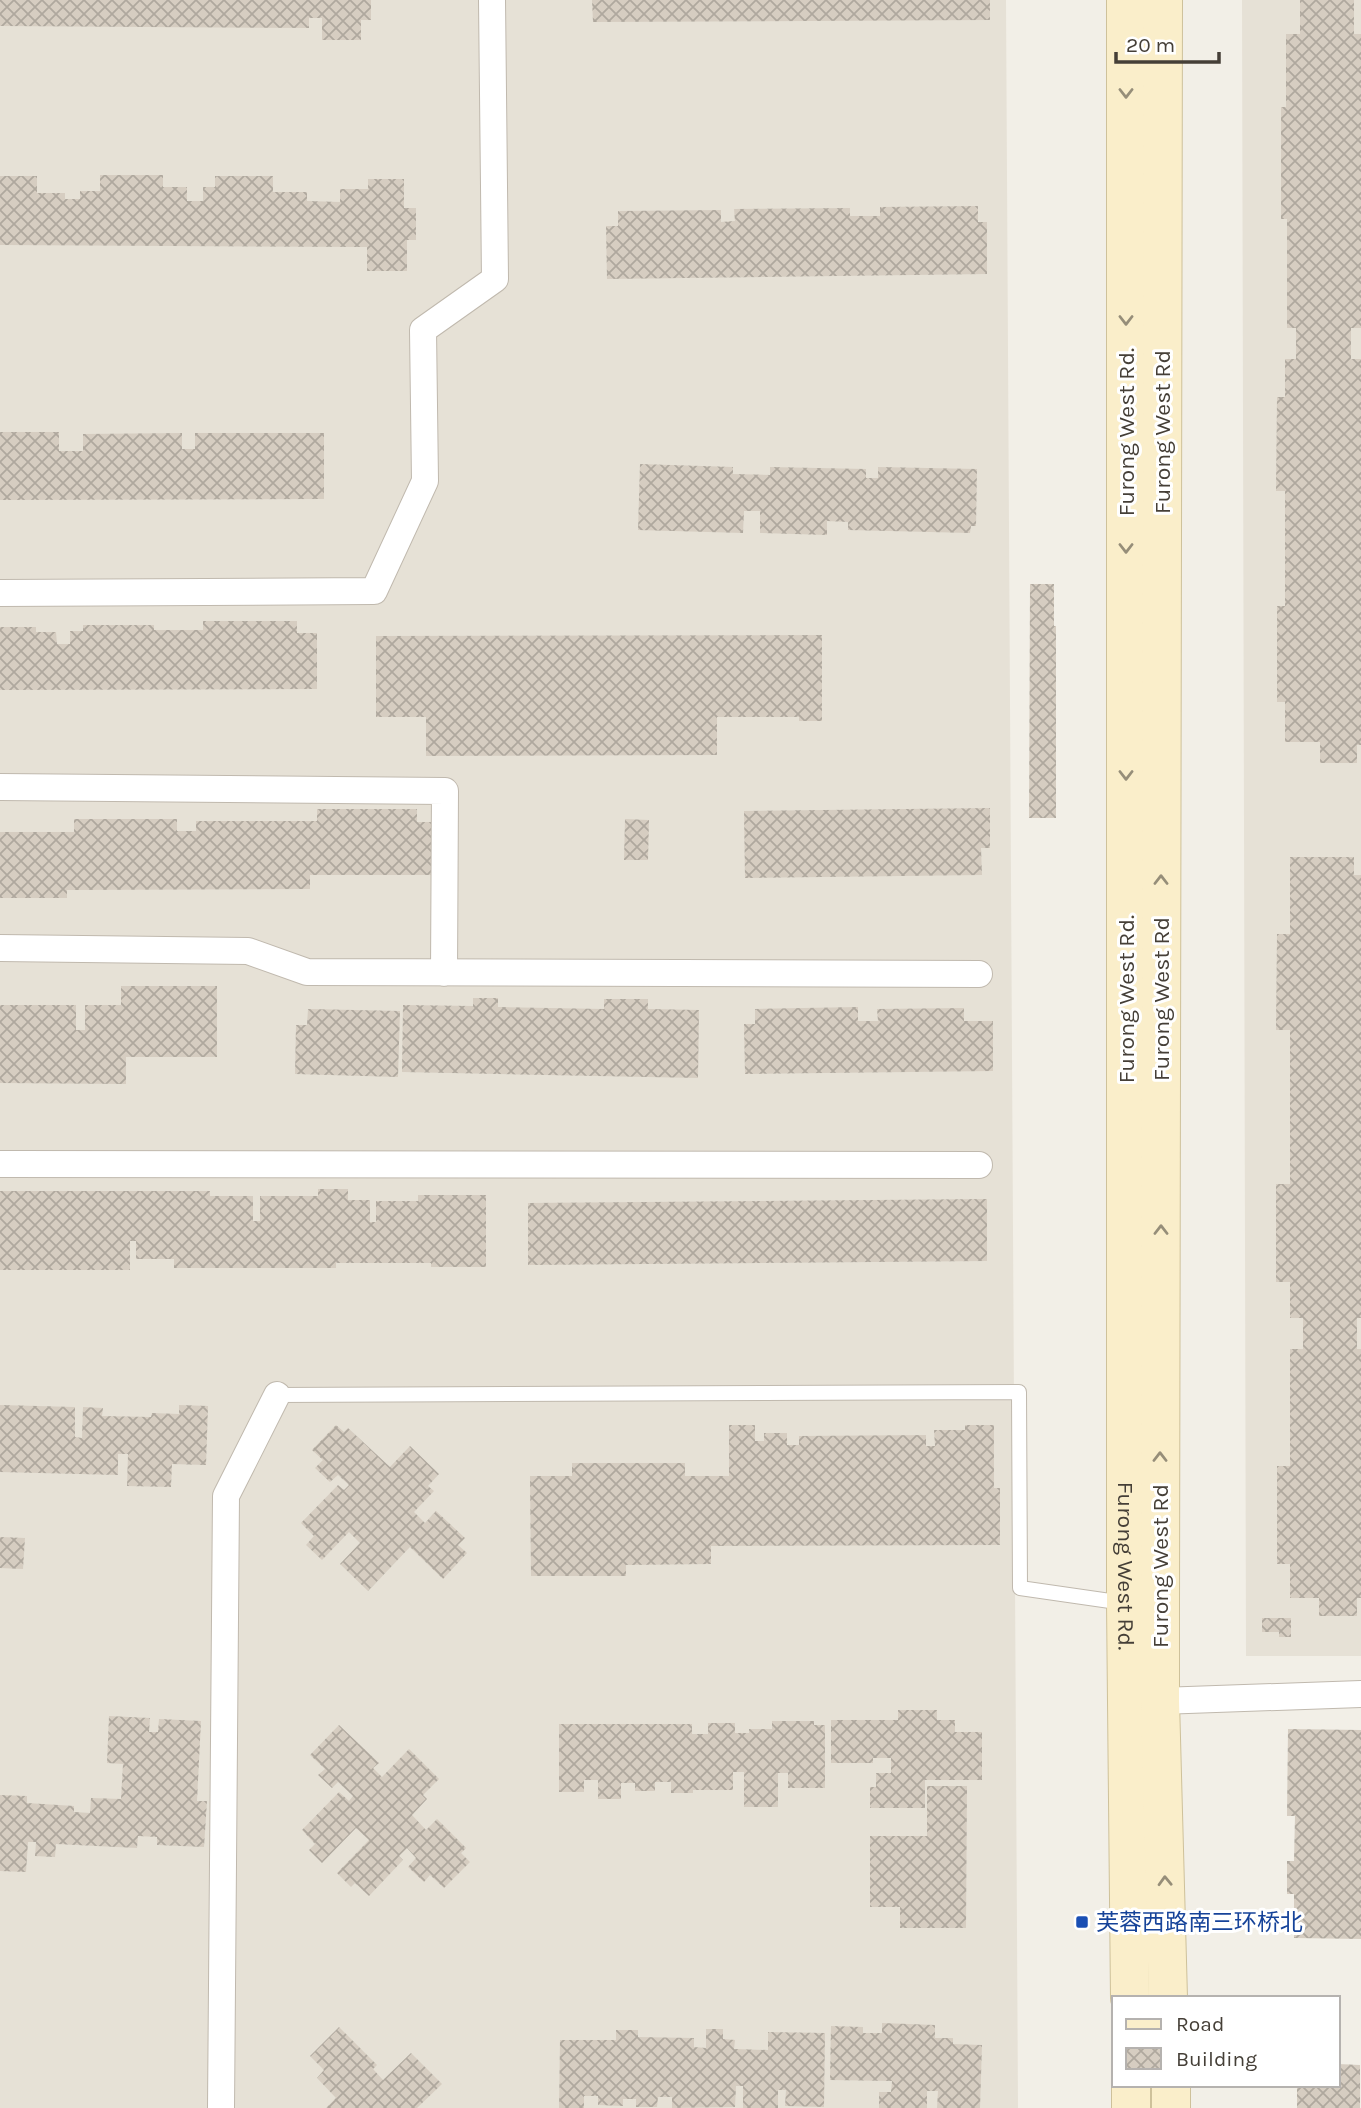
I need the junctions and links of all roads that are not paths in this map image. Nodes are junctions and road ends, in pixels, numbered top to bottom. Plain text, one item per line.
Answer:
1 (492, 0) edge
2 (1126, 0) edge
3 (1163, 0) edge
4 (0, 593) edge
5 (0, 787) edge
6 (0, 948) edge
7 (444, 973) junction
8 (979, 974) dead end
9 (0, 1164) edge
10 (979, 1165) dead end
11 (277, 1395) joint
12 (1143, 1605) junction
13 (1361, 1694) edge
14 (1160, 1701) junction
15 (1130, 1996) edge
16 (1168, 1996) edge
17 (1131, 2087) edge
18 (1171, 2087) edge
19 (221, 2108) edge
20 (1131, 2108) edge
21 (1171, 2108) edge

1 - 4 street
2 -> 12 main road, Furong West Rd.
12 -> 3 main road, Furong West Rd
5 - 7 street
6 - 7 street
7 - 8 street
9 - 10 street
11 - 12 lane
11 - 19 street
12 - 14 main road, Furong West Rd
12 - 15 main road, Furong West Rd.
13 - 14 street
16 -> 14 main road, Furong West Rd
17 - 20 main road
18 - 21 main road

